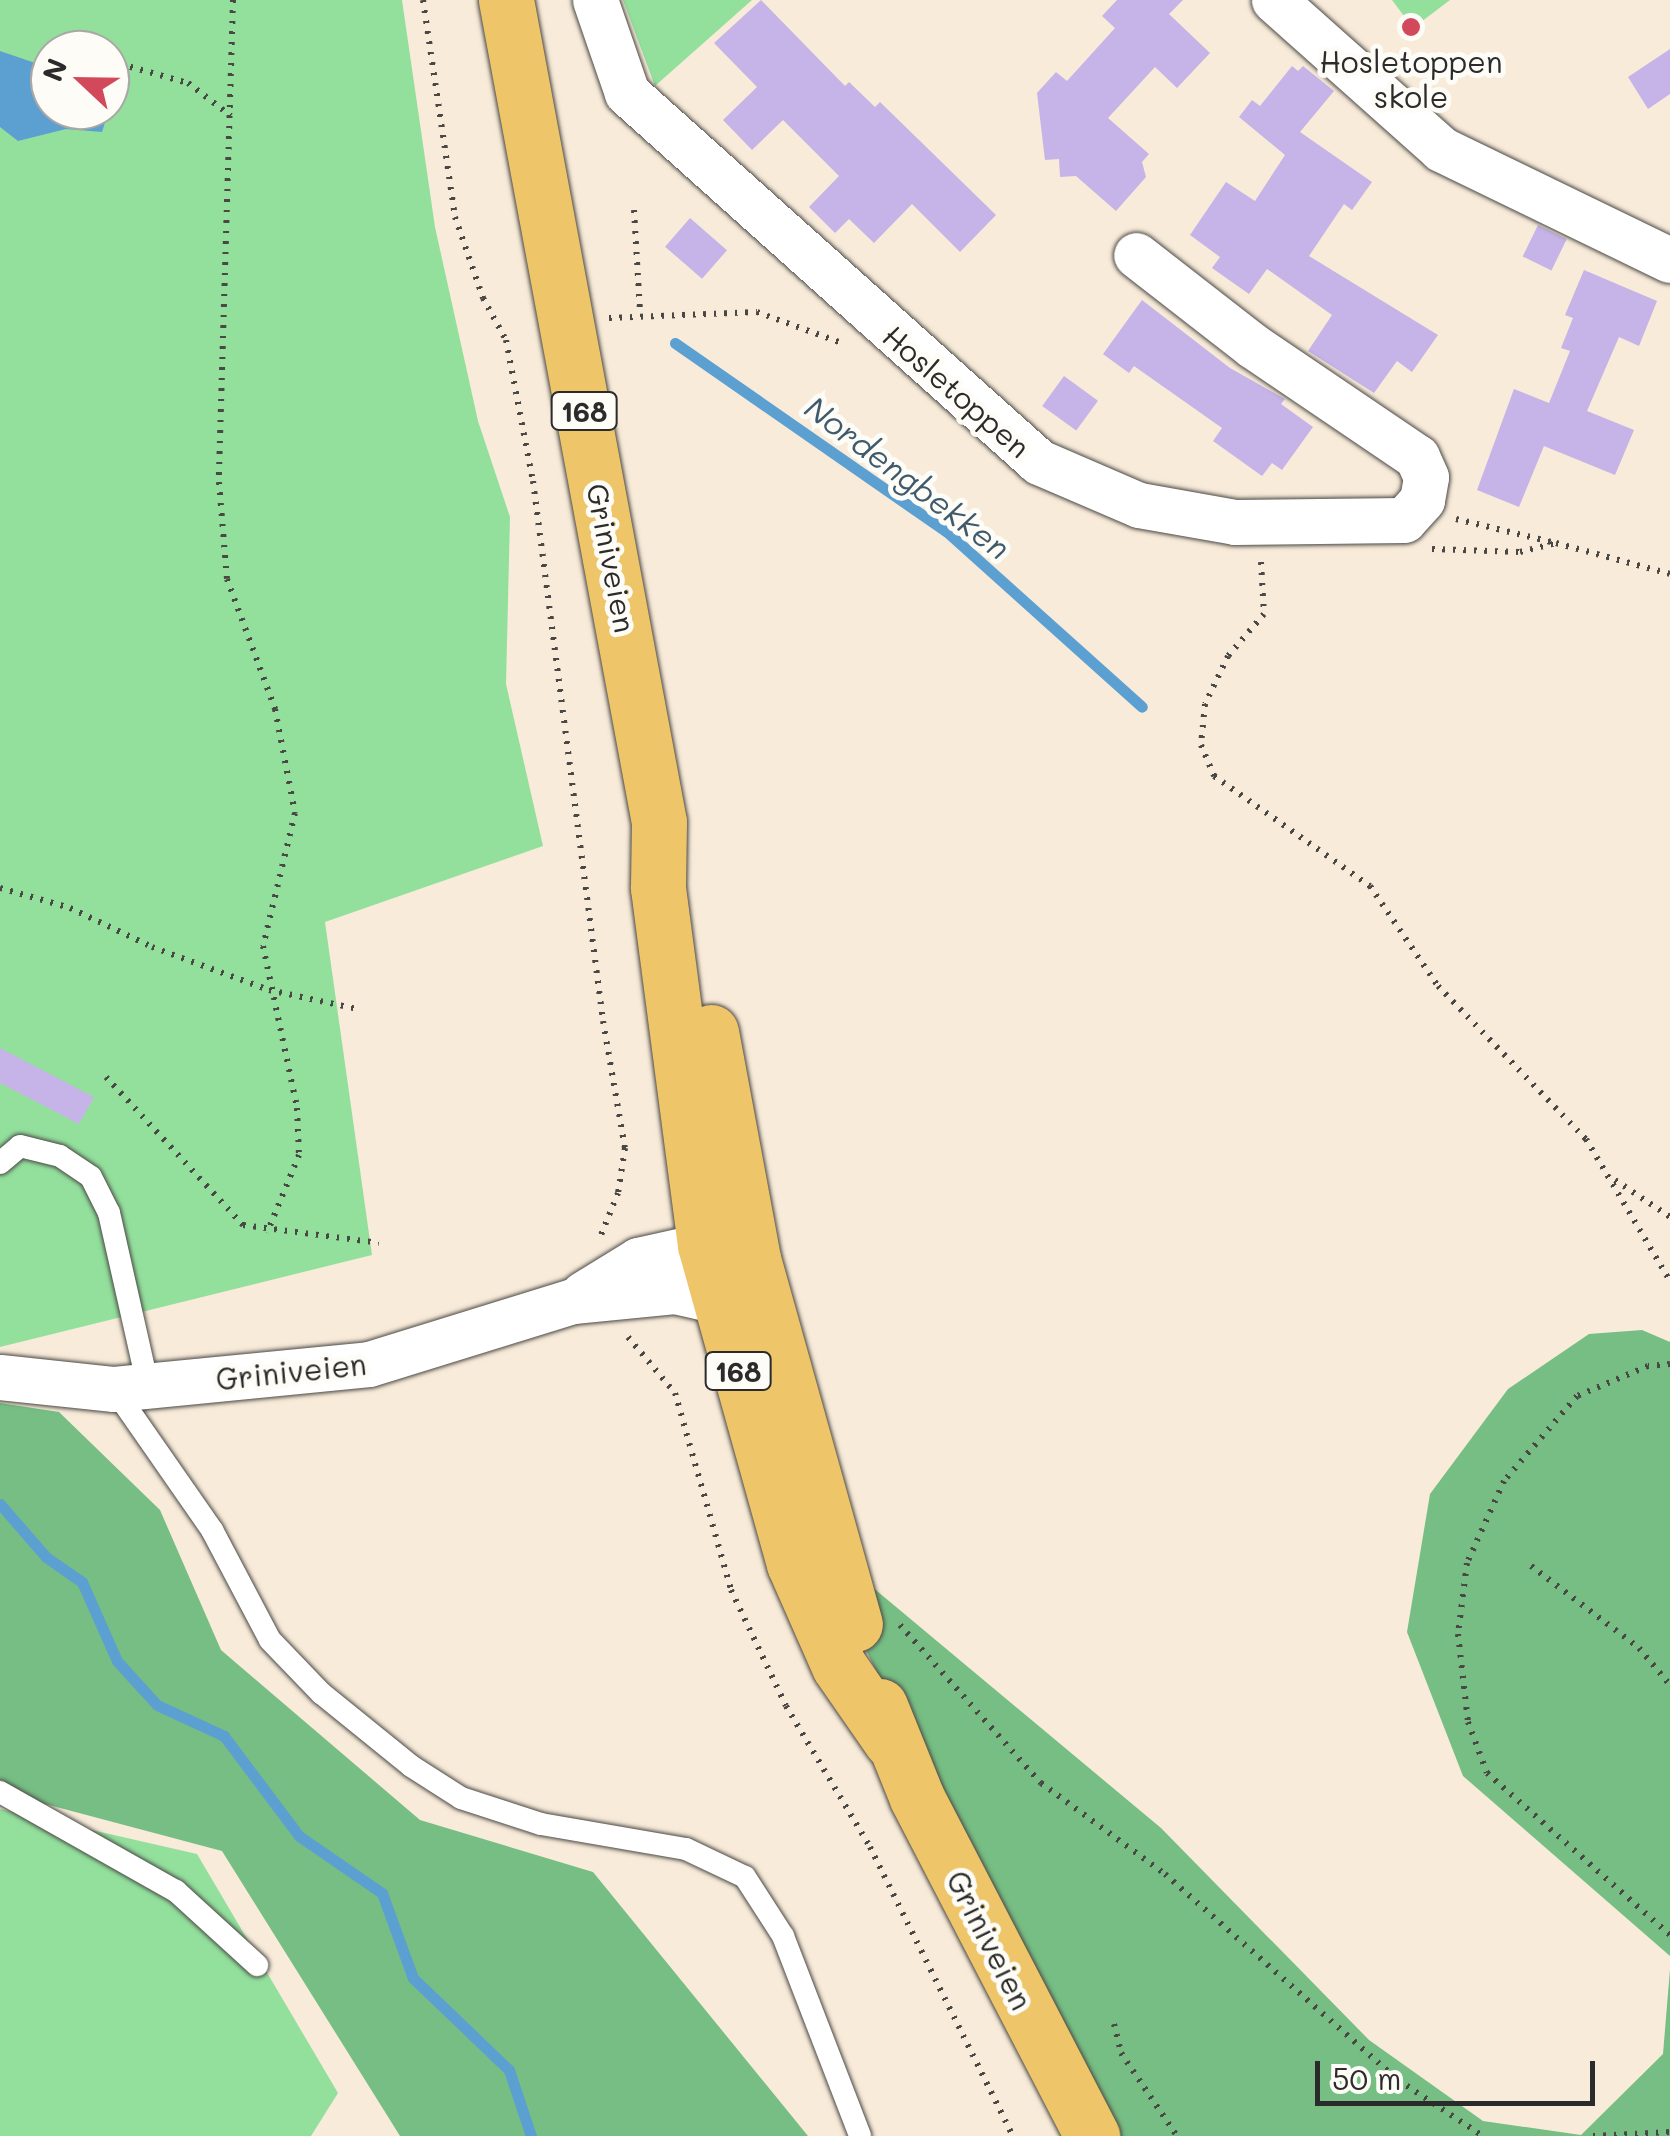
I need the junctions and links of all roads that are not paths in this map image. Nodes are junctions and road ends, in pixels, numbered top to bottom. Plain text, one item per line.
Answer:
1 (506, 0) edge
2 (595, 0) edge
3 (1274, 0) edge
4 (1136, 255) dead end
5 (1670, 260) edge
6 (0, 1163) edge
7 (729, 1252) junction
8 (573, 1301) junction
9 (720, 1301) junction
10 (0, 1376) edge
11 (131, 1388) junction
12 (891, 1741) junction
13 (0, 1792) edge
14 (257, 1965) dead end
15 (860, 2136) edge
16 (1092, 2136) edge

1 - 7 main road, Griniveien / 168
2 - 4 street, Hosletoppen
3 - 5 street
6 - 11 lane
7 - 8 street, Griniveien
7 - 9 main road, Griniveien / 168
7 - 12 main road, Griniveien / 168
8 - 9 street, Griniveien
8 - 11 street, Griniveien
9 - 12 main road, Griniveien / 168
10 - 11 street, Griniveien
11 - 15 lane
12 - 16 main road, Griniveien / 168
13 - 14 lane

